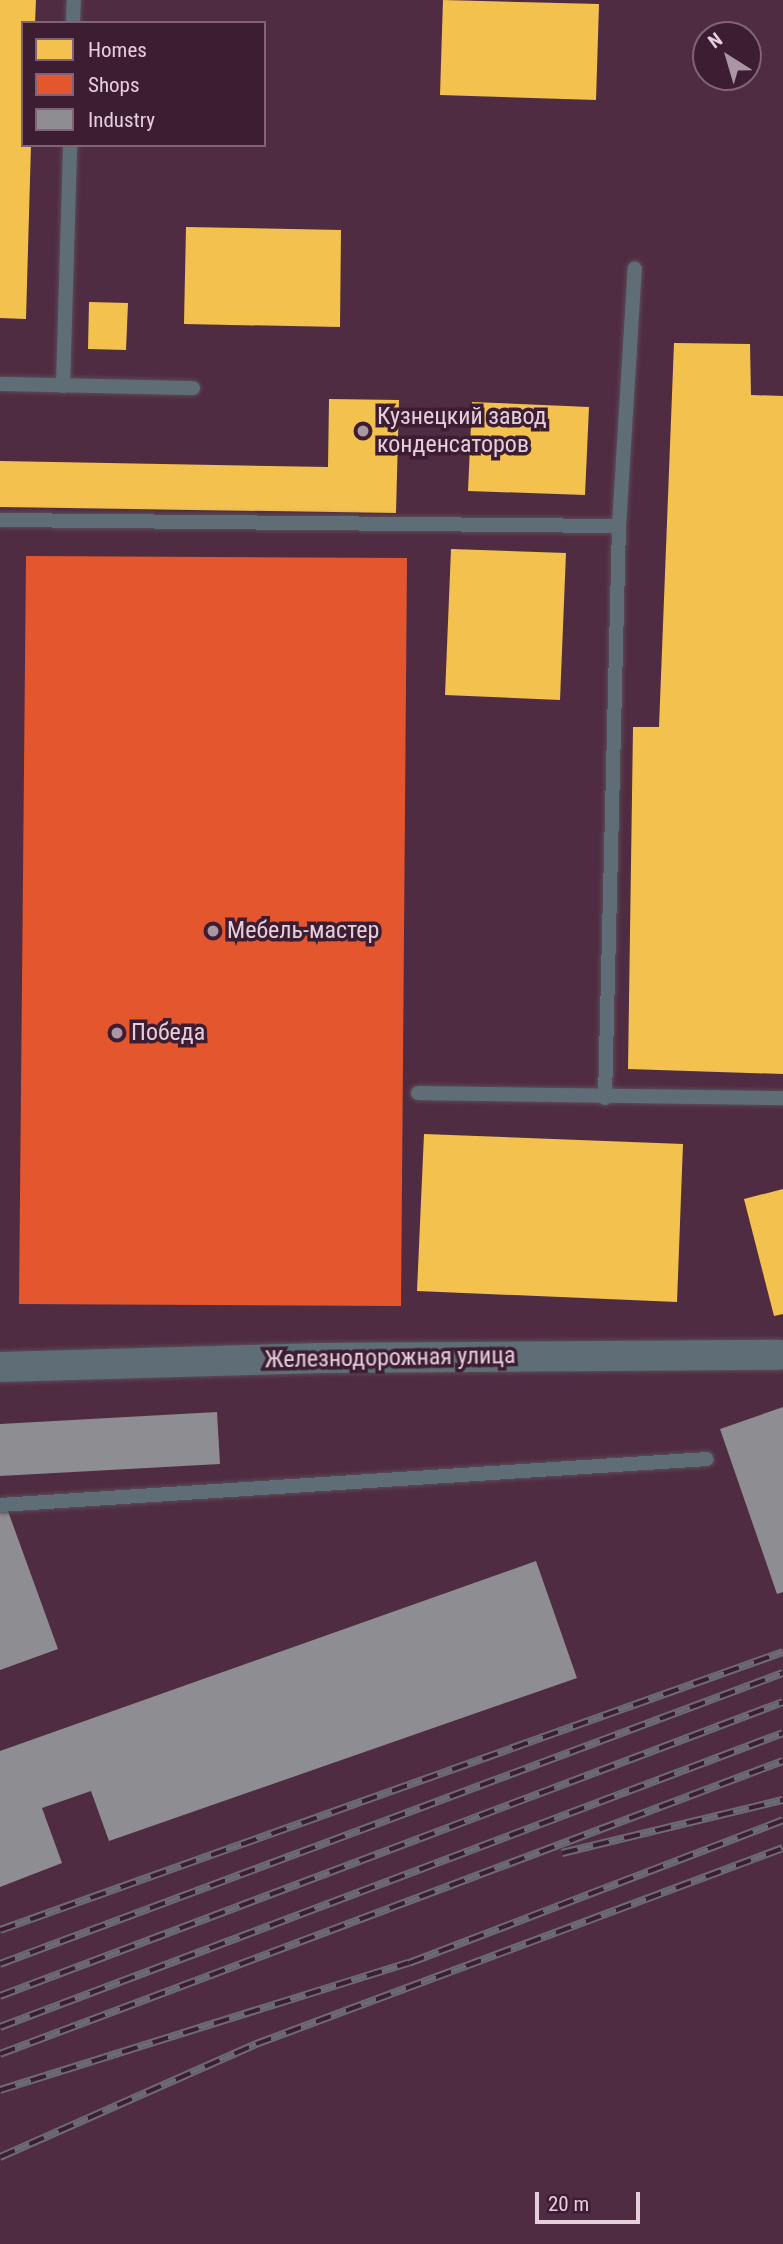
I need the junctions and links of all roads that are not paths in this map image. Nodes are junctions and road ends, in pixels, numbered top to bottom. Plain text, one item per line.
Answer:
1 (74, 0) edge
2 (73, 21) edge
3 (70, 147) edge
4 (635, 268) dead end
5 (0, 384) edge
6 (63, 386) junction
7 (193, 388) dead end
8 (0, 520) edge
9 (619, 526) junction
10 (418, 1093) dead end
11 (605, 1098) junction
12 (783, 1098) edge
13 (781, 1355) edge
14 (0, 1367) edge
15 (707, 1460) dead end
16 (0, 1505) edge

1 - 2 lane
3 - 6 lane
4 - 9 lane
5 - 6 lane
6 - 7 lane
8 - 9 lane
9 - 11 lane
10 - 11 lane
11 - 12 lane
13 - 14 street, Железнодорожная улица
15 - 16 lane

